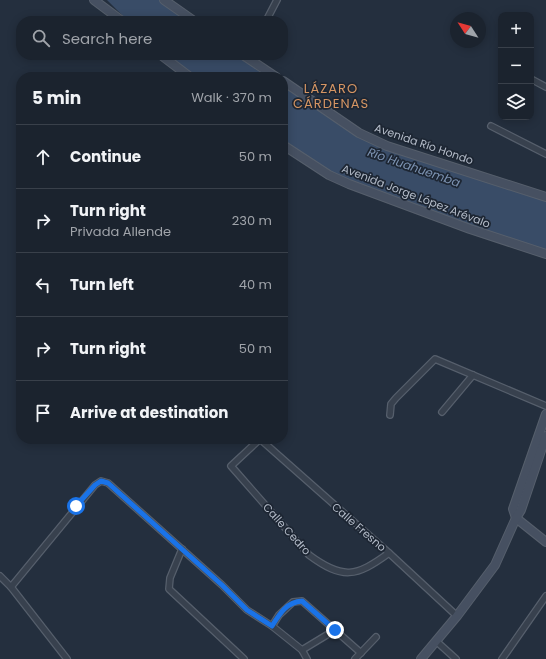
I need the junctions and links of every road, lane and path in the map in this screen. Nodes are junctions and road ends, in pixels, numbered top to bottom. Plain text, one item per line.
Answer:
1 (94, 0) edge
2 (164, 0) edge
3 (277, 0) edge
4 (115, 16) edge
5 (187, 16) edge
6 (269, 16) edge
7 (168, 60) edge
8 (253, 60) edge
9 (183, 72) edge
10 (269, 72) edge
11 (534, 81) edge
12 (288, 85) edge
13 (546, 87) edge
14 (491, 126) dead end
15 (288, 149) edge
16 (546, 154) edge
17 (546, 197) edge
18 (546, 254) edge
19 (473, 375) junction
20 (546, 406) edge
21 (442, 412) dead end
22 (546, 414) edge
23 (390, 415) dead end
24 (546, 436) edge
25 (255, 444) edge
26 (266, 444) edge
27 (516, 518) junction
28 (546, 542) edge
29 (182, 549) junction
30 (390, 554) junction
31 (0, 576) edge
32 (12, 588) junction
33 (546, 596) edge
34 (458, 616) junction
35 (272, 626) junction
36 (335, 630) junction
37 (376, 637) dead end
38 (436, 641) junction
39 (302, 650) junction
40 (361, 653) junction
41 (67, 659) edge
42 (244, 659) edge
43 (308, 659) edge
44 (355, 659) edge
45 (421, 659) edge
46 (456, 659) edge
47 (502, 659) edge

1 - 4 street
2 - 5 street
3 - 6 street
7 - 9 street
8 - 10 street
11 - 13 street
12 - 17 street, Avenida Río Hondo
14 - 16 street
15 - 18 street, Avenida Jorge López Arévalo
19 - 20 street
19 - 21 street
19 - 23 street
22 - 27 street
24 - 27 street
25 - 30 street, Calle Cedro
26 - 30 street, Calle Fresno
27 - 28 street
27 - 34 street
29 - 32 street
29 - 35 street
29 - 42 street
30 - 34 street, Calle Fresno
31 - 32 street
32 - 41 street
33 - 47 street
34 - 38 street
35 - 36 street
35 - 39 street
36 - 39 street
36 - 40 street
37 - 40 street
38 - 45 street
38 - 46 street
39 - 43 street
40 - 44 street

